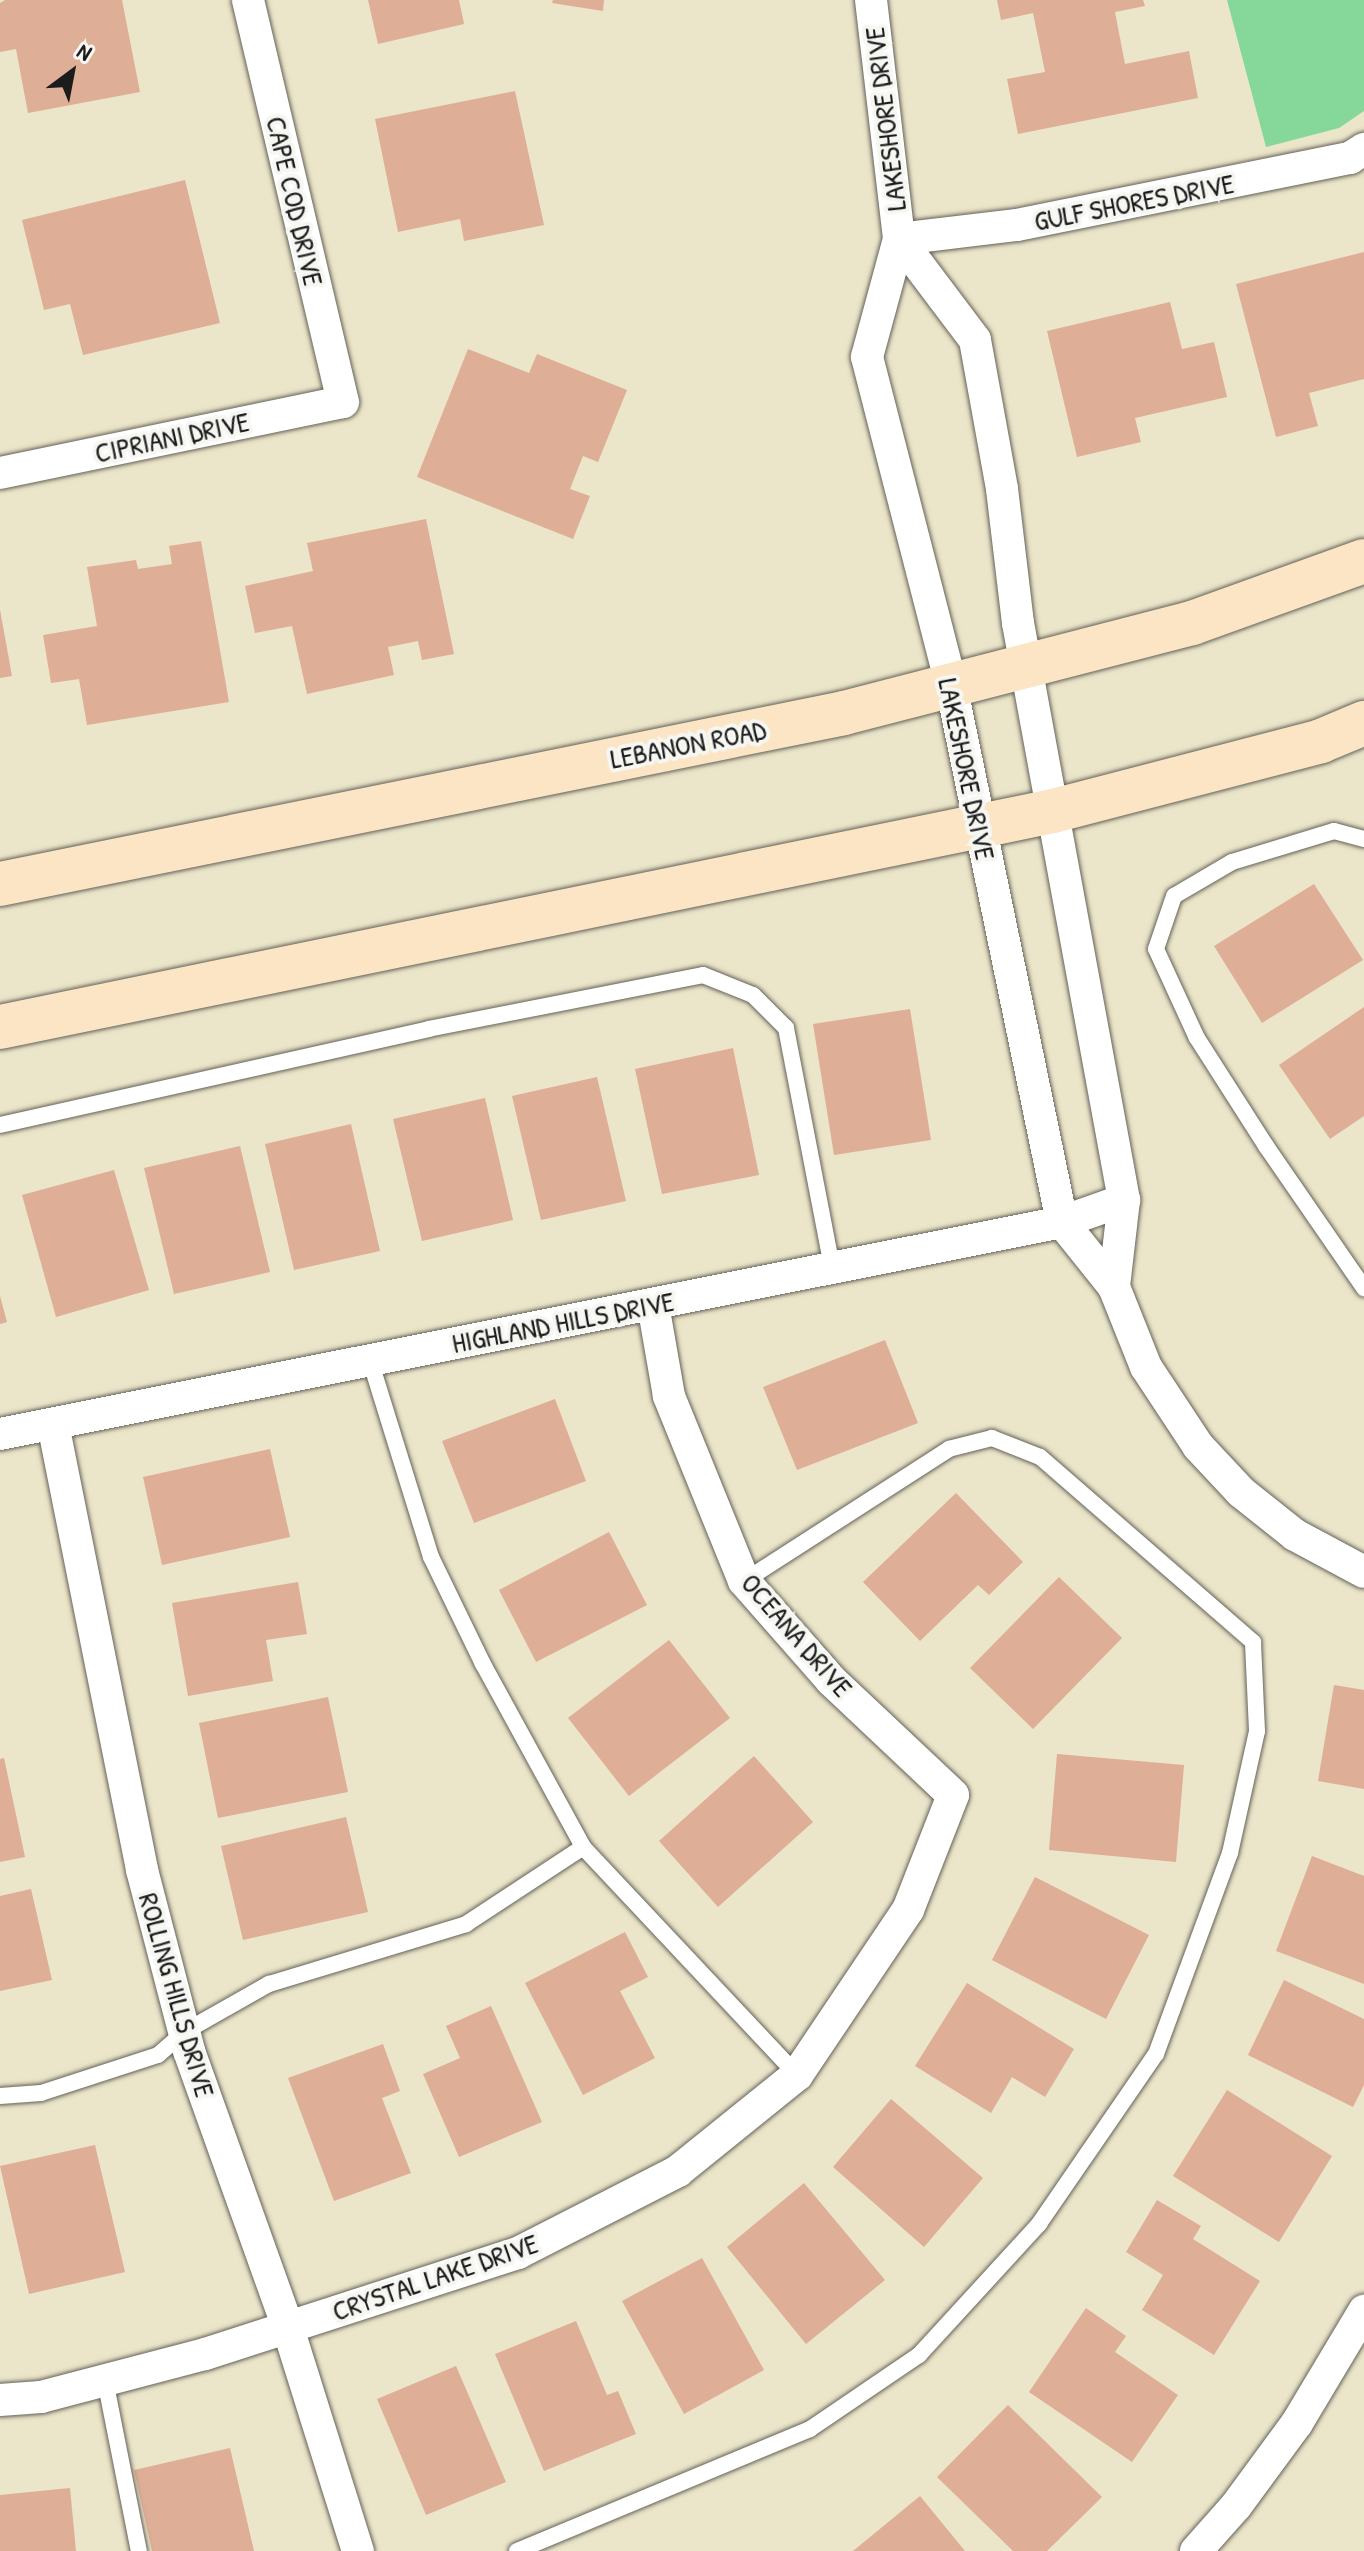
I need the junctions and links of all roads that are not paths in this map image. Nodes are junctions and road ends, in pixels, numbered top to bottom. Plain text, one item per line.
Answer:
1 (248, 0) edge
2 (871, 0) edge
3 (1364, 149) edge
4 (899, 239) junction
5 (343, 402) joint
6 (0, 473) edge
7 (1364, 561) edge
8 (1026, 666) junction
9 (951, 685) junction
10 (1364, 723) edge
11 (1053, 811) junction
12 (980, 827) junction
13 (1364, 839) edge
14 (0, 884) edge
15 (0, 1027) edge
16 (0, 1125) edge
17 (1124, 1200) junction
18 (1062, 1222) junction
19 (832, 1268) junction
20 (1114, 1287) junction
21 (1364, 1288) edge
22 (653, 1304) junction
23 (370, 1360) junction
24 (53, 1424) junction
25 (0, 1434) edge
26 (1364, 1572) edge
27 (744, 1581) junction
28 (953, 1795) joint
29 (583, 1847) junction
30 (184, 2032) junction
31 (797, 2075) junction
32 (0, 2096) edge
33 (1364, 2311) edge
34 (288, 2328) junction
35 (105, 2380) junction
36 (0, 2400) edge
37 (139, 2551) edge
38 (358, 2551) edge
39 (517, 2551) edge
40 (1196, 2551) edge

1 - 5 street, CAPE COD DRIVE
2 - 4 street, LAKESHORE DRIVE
3 - 4 street, GULF SHORES DRIVE
4 - 8 street, LAKESHORE DRIVE
4 - 9 street, LAKESHORE DRIVE
5 - 6 street, CIPRIANI DRIVE
7 - 8 main road, LEBANON ROAD
8 - 9 main road, LEBANON ROAD
8 - 11 street, LAKESHORE DRIVE
9 - 12 street, LAKESHORE DRIVE
9 - 14 main road, LEBANON ROAD
10 - 11 main road
11 - 12 main road
11 - 17 street, LAKESHORE DRIVE
12 - 15 main road
12 - 18 street, LAKESHORE DRIVE
13 - 21 lane
16 - 19 lane
17 - 18 street, HIGHLAND HILLS DRIVE
17 - 20 street, LAKESHORE DRIVE
18 - 19 street, HIGHLAND HILLS DRIVE
18 - 20 street, LAKESHORE DRIVE
19 - 22 street, HIGHLAND HILLS DRIVE
20 - 26 street, LAKESHORE DRIVE
22 - 23 street, HIGHLAND HILLS DRIVE
22 - 27 street, OCEANA DRIVE
23 - 24 street, HIGHLAND HILLS DRIVE
23 - 29 lane
24 - 25 street, HIGHLAND HILLS DRIVE
24 - 30 street, ROLLING HILLS DRIVE
27 - 28 street, OCEANA DRIVE
27 - 39 lane
28 - 31 street, CRYSTAL LAKE DRIVE
29 - 30 lane
29 - 31 lane
30 - 32 lane
30 - 34 street, ROLLING HILLS DRIVE
31 - 34 street, CRYSTAL LAKE DRIVE
33 - 40 street
34 - 35 street, CRYSTAL LAKE DRIVE
34 - 38 street, ROLLING HILLS DRIVE
35 - 36 street, CRYSTAL LAKE DRIVE
35 - 37 lane

